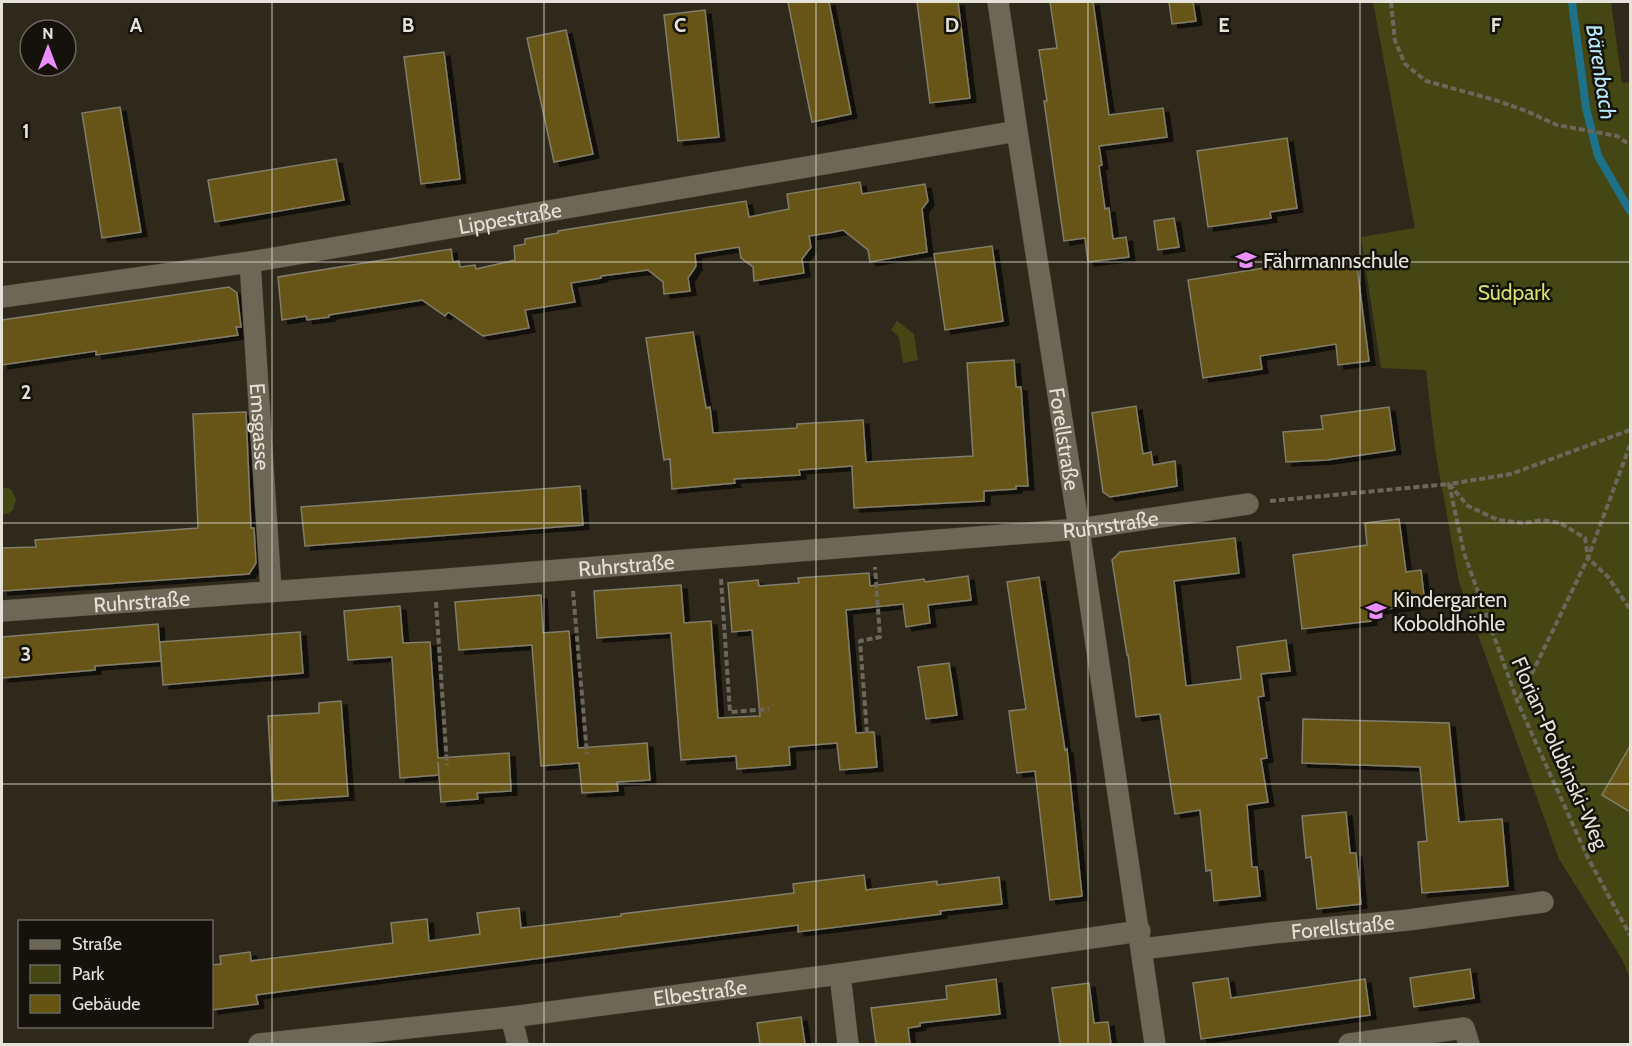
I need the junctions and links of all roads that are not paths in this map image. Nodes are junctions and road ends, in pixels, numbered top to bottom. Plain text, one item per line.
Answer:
1 (998, 2) edge
2 (1017, 131) junction
3 (250, 262) junction
4 (2, 297) edge
5 (1248, 504) road end
6 (1079, 529) junction
7 (271, 591) junction
8 (2, 611) edge
9 (1543, 902) dead end
10 (1141, 940) junction
11 (840, 974) junction
12 (511, 1017) junction
13 (259, 1044) edge
14 (518, 1044) edge
15 (848, 1044) edge
16 (1155, 1044) edge
17 (1349, 1044) edge
18 (1469, 1044) edge

1 - 2 street, Forellstraße
2 - 3 street, Lippestraße
2 - 6 street, Forellstraße
3 - 4 street, Lippestraße
3 - 7 street, Emsgasse
5 - 6 street, Ruhrstraße
6 - 7 street, Ruhrstraße
6 - 10 street, Forellstraße
7 - 8 street, Ruhrstraße
9 - 10 street, Forellstraße
10 - 11 street, Elbestraße
10 - 16 street, Forellstraße
11 - 12 street, Elbestraße
11 - 15 street
12 - 13 street, Elbestraße
12 - 14 street
17 - 18 street

